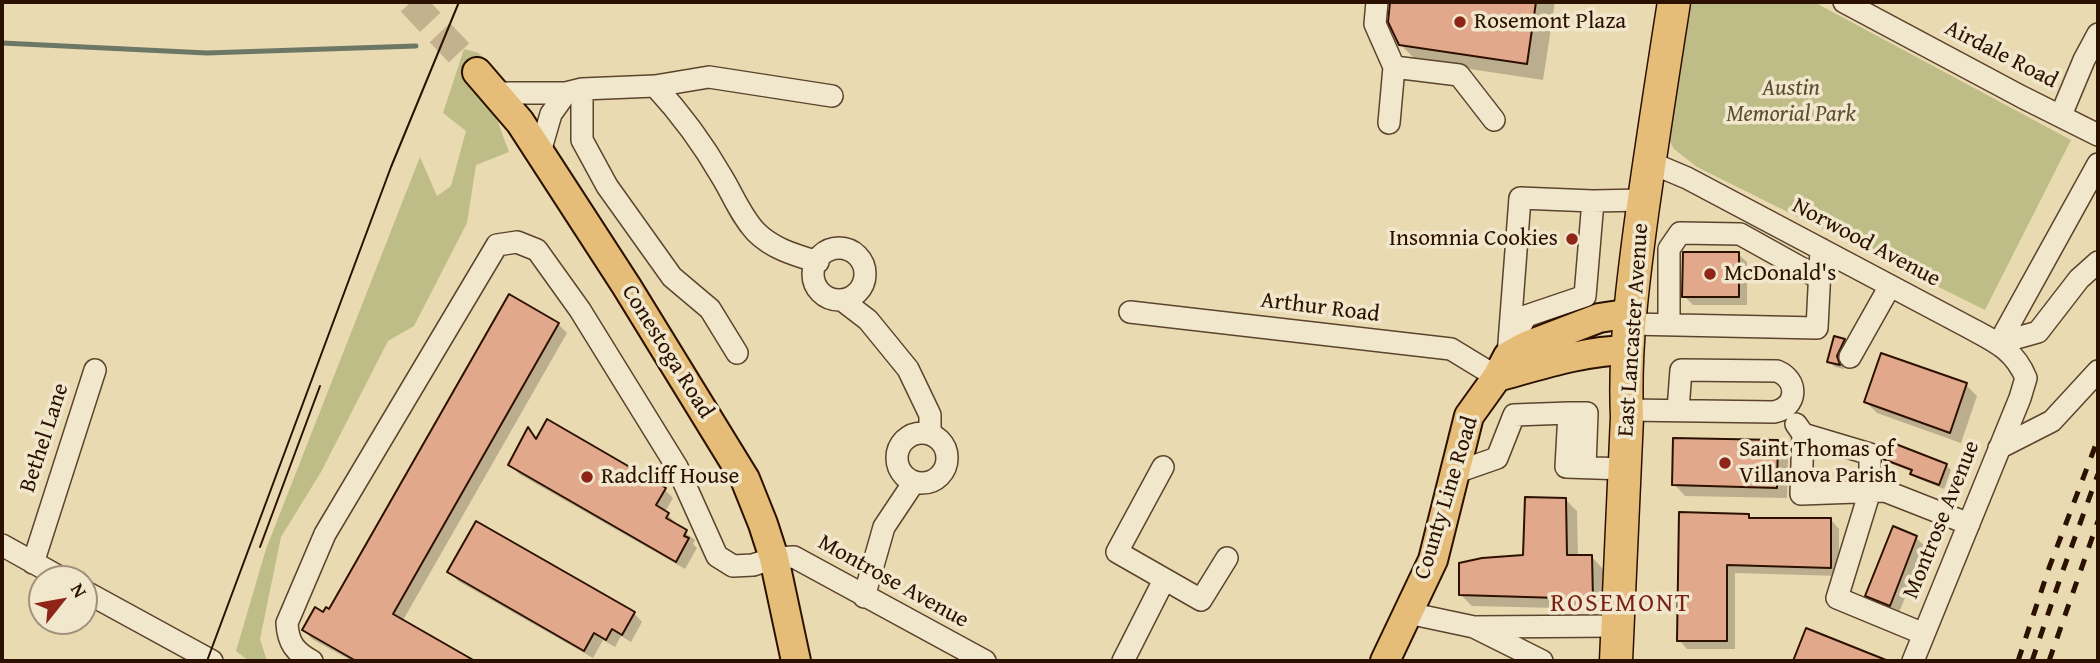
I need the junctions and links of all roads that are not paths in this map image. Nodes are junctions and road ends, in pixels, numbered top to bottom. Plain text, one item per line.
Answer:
1 (1377, 2) edge
2 (1674, 2) edge
3 (1844, 2) edge
4 (2098, 34) edge
5 (1394, 67) junction
6 (477, 72) tunnel mouth
7 (655, 86) junction
8 (574, 91) junction
9 (496, 93) junction
10 (832, 96) dead end
11 (2061, 115) junction
12 (1494, 120) dead end
13 (1389, 123) dead end
14 (2098, 135) edge
15 (540, 152) junction
16 (1649, 162) junction
17 (2098, 164) edge
18 (1592, 206) junction
19 (1643, 207) junction
20 (1821, 249) junction
21 (818, 262) junction
22 (2098, 262) edge
23 (1819, 278) junction
24 (1890, 286) junction
25 (842, 300) junction
26 (1130, 312) dead end
27 (1669, 325) junction
28 (1630, 329) junction
29 (1999, 343) junction
30 (737, 353) dead end
31 (1850, 356) dead end
32 (1508, 361) junction
33 (95, 370) dead end
34 (2098, 372) edge
35 (2020, 398) joint
36 (1786, 408) junction
37 (1678, 410) junction
38 (1578, 413) junction
39 (1627, 413) junction
40 (930, 434) junction
41 (1802, 434) junction
42 (2000, 448) junction
43 (1163, 467) dead end
44 (1625, 468) junction
45 (1454, 472) junction
46 (914, 482) junction
47 (1870, 491) junction
48 (1969, 524) junction
49 (2, 545) edge
50 (774, 558) junction
51 (1227, 558) dead end
52 (33, 563) junction
53 (37, 565) edge
54 (1164, 580) junction
55 (864, 597) junction
56 (98, 599) edge
57 (1408, 613) junction
58 (1617, 626) junction
59 (1474, 627) junction
60 (1924, 634) junction
61 (212, 661) edge
62 (312, 661) edge
63 (796, 661) edge
64 (985, 661) edge
65 (1123, 661) edge
66 (1385, 661) edge
67 (1542, 661) edge
68 (1616, 661) edge
69 (1913, 661) edge

1 - 5 street
2 - 16 highway, East Lancaster Avenue
3 - 11 street, Airdale Road
4 - 11 street
5 - 12 street
5 - 13 street
6 - 9 main road, Conestoga Road
7 - 8 street
7 - 10 street
7 - 21 street
8 - 9 street
8 - 15 street
8 - 30 street
9 - 15 main road, Conestoga Road
11 - 14 street, Airdale Road
15 - 50 main road, Conestoga Road
16 - 19 highway, East Lancaster Avenue
16 - 20 street, Norwood Avenue
17 - 29 street
18 - 19 street
18 - 32 street
18 - 32 street
19 - 28 highway, East Lancaster Avenue
20 - 23 street
20 - 24 street, Norwood Avenue
21 - 25 street
21 - 25 street
22 - 29 street
23 - 27 street
23 - 27 street
24 - 29 street, Norwood Avenue
24 - 31 street
25 - 40 street
26 - 32 street, Arthur Road
27 - 28 street
28 - 32 main road
28 - 32 main road
28 - 39 highway, East Lancaster Avenue
29 - 35 street, Norwood Avenue
32 - 45 main road, County Line Road
33 - 52 street, Bethel Lane
34 - 42 street
35 - 42 street, Montrose Avenue
36 - 37 street
36 - 37 street
36 - 41 street
37 - 39 street
38 - 39 street
38 - 44 street
38 - 45 street
39 - 44 highway, East Lancaster Avenue
40 - 46 street
40 - 46 street
41 - 47 street
41 - 47 street
42 - 48 street, Montrose Avenue
43 - 54 street
44 - 58 highway, East Lancaster Avenue
45 - 57 main road, County Line Road
46 - 55 street
47 - 48 street
47 - 60 street
48 - 60 street, Montrose Avenue
49 - 52 street
50 - 55 street, Montrose Avenue
50 - 62 street
50 - 63 main road, Conestoga Road
51 - 54 street
52 - 53 street
54 - 65 street
55 - 64 street, Montrose Avenue
56 - 61 street
57 - 59 street
57 - 66 main road, County Line Road
58 - 59 street
58 - 68 highway, East Lancaster Avenue
59 - 67 street
60 - 69 street, Montrose Avenue

